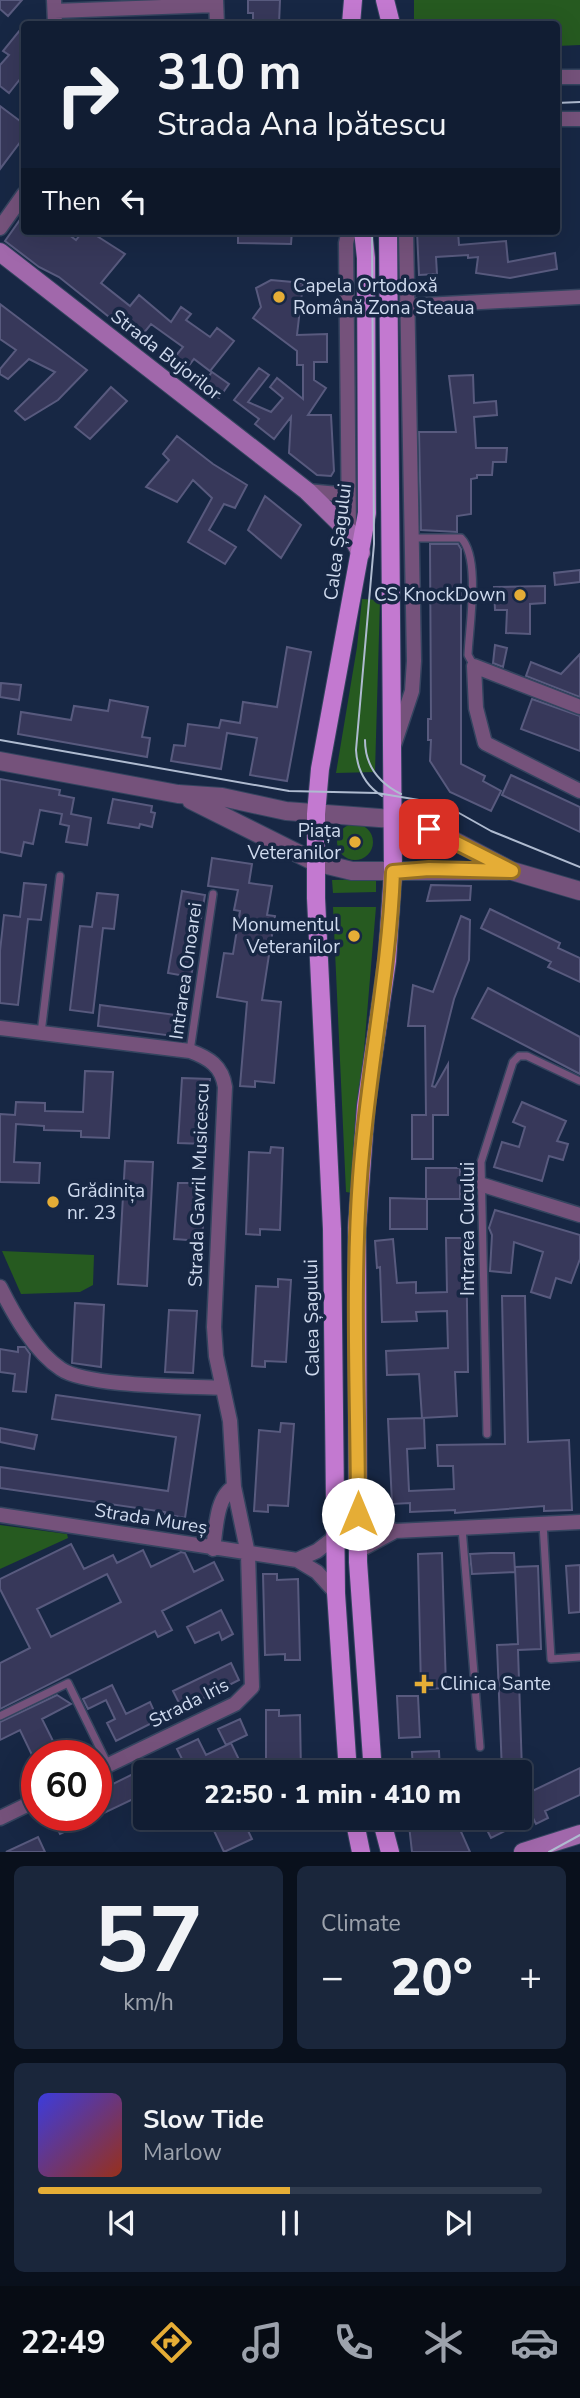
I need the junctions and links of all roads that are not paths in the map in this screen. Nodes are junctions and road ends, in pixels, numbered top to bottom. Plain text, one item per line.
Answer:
1 (386, 1) edge
2 (216, 3) edge
3 (55, 12) edge
4 (217, 21) edge
5 (390, 21) edge
6 (560, 76) edge
7 (580, 77) edge
8 (560, 119) edge
9 (580, 119) edge
10 (21, 198) edge
11 (0, 228) edge
12 (348, 235) edge
13 (363, 235) edge
14 (388, 235) edge
15 (406, 235) edge
16 (0, 252) edge
17 (580, 297) edge
18 (405, 306) junction
19 (307, 491) junction
20 (348, 495) junction
21 (349, 532) junction
22 (412, 538) junction
23 (361, 553) junction
24 (474, 666) junction
25 (580, 707) edge
26 (391, 753) junction
27 (0, 761) edge
28 (580, 791) edge
29 (178, 794) junction
30 (316, 814) junction
31 (393, 819) junction
32 (315, 862) junction
33 (512, 871) junction
34 (393, 872) junction
35 (60, 876) dead end
36 (580, 891) edge
37 (213, 894) dead end
38 (0, 1028) edge
39 (41, 1033) junction
40 (190, 1051) junction
41 (580, 1080) edge
42 (483, 1185) junction
43 (580, 1215) edge
44 (0, 1287) edge
45 (223, 1388) junction
46 (487, 1434) dead end
47 (234, 1487) junction
48 (358, 1514) junction
49 (0, 1515) edge
50 (580, 1522) edge
51 (543, 1524) junction
52 (462, 1528) junction
53 (395, 1531) junction
54 (335, 1536) junction
55 (213, 1549) junction
56 (358, 1551) junction
57 (248, 1554) junction
58 (297, 1560) junction
59 (336, 1593) junction
60 (580, 1657) edge
61 (0, 1716) edge
62 (91, 1740) edge
63 (480, 1747) dead end
64 (347, 1760) edge
65 (372, 1760) edge
66 (112, 1763) edge
67 (21, 1808) edge
68 (0, 1818) edge
69 (357, 1830) edge
70 (384, 1830) edge
71 (580, 1834) edge
72 (580, 1842) edge
73 (362, 1852) edge
74 (390, 1852) edge
75 (523, 1852) edge
76 (564, 1852) edge

1 - 5 main road
2 - 3 street
2 - 4 street
6 - 7 street
8 - 9 street
10 - 11 street
12 - 20 street, Calea Șagului
13 - 23 main road, Calea Șagului
14 - 26 main road
15 - 18 street
16 - 19 main road, Strada Bujorilor
17 - 18 street
18 - 22 street
19 - 20 street
19 - 21 main road, Strada Bujorilor
20 - 21 street, Calea Șagului
21 - 23 main road, Strada Bujorilor
22 - 24 lane
22 - 26 street
23 - 30 main road, Calea Șagului
24 - 25 street
24 - 28 street
26 - 31 main road
27 - 29 street
29 - 30 street
29 - 32 street
30 - 31 street
30 - 32 main road
31 - 33 street
31 - 34 main road
32 - 34 street
32 - 54 main road, Calea Șagului
33 - 34 street
33 - 36 street
34 - 48 main road
35 - 39 lane
37 - 40 lane, Intrarea Onoarei
38 - 39 street, Strada Gavril Musicescu
39 - 40 street, Strada Gavril Musicescu
40 - 45 street, Strada Gavril Musicescu
41 - 42 lane, Intrarea Cucului
42 - 43 street
42 - 46 lane, Intrarea Cucului
44 - 45 street
45 - 47 street, Strada Gavril Musicescu
47 - 55 street
47 - 57 street, Strada Gavril Musicescu
48 - 53 street
48 - 56 main road
49 - 55 street, Strada Mureș
50 - 51 street
51 - 52 street
51 - 60 lane
52 - 53 street
52 - 63 lane
53 - 56 street
54 - 58 street
54 - 59 main road, Calea Șagului
55 - 57 street, Strada Mureș
56 - 65 main road
57 - 58 street, Strada Mureș
57 - 66 street, Strada Iris
58 - 59 street, Strada Mureș
59 - 64 main road, Calea Șagului
61 - 62 lane
67 - 68 street
69 - 73 main road
70 - 74 main road
71 - 75 main road
72 - 76 main road

